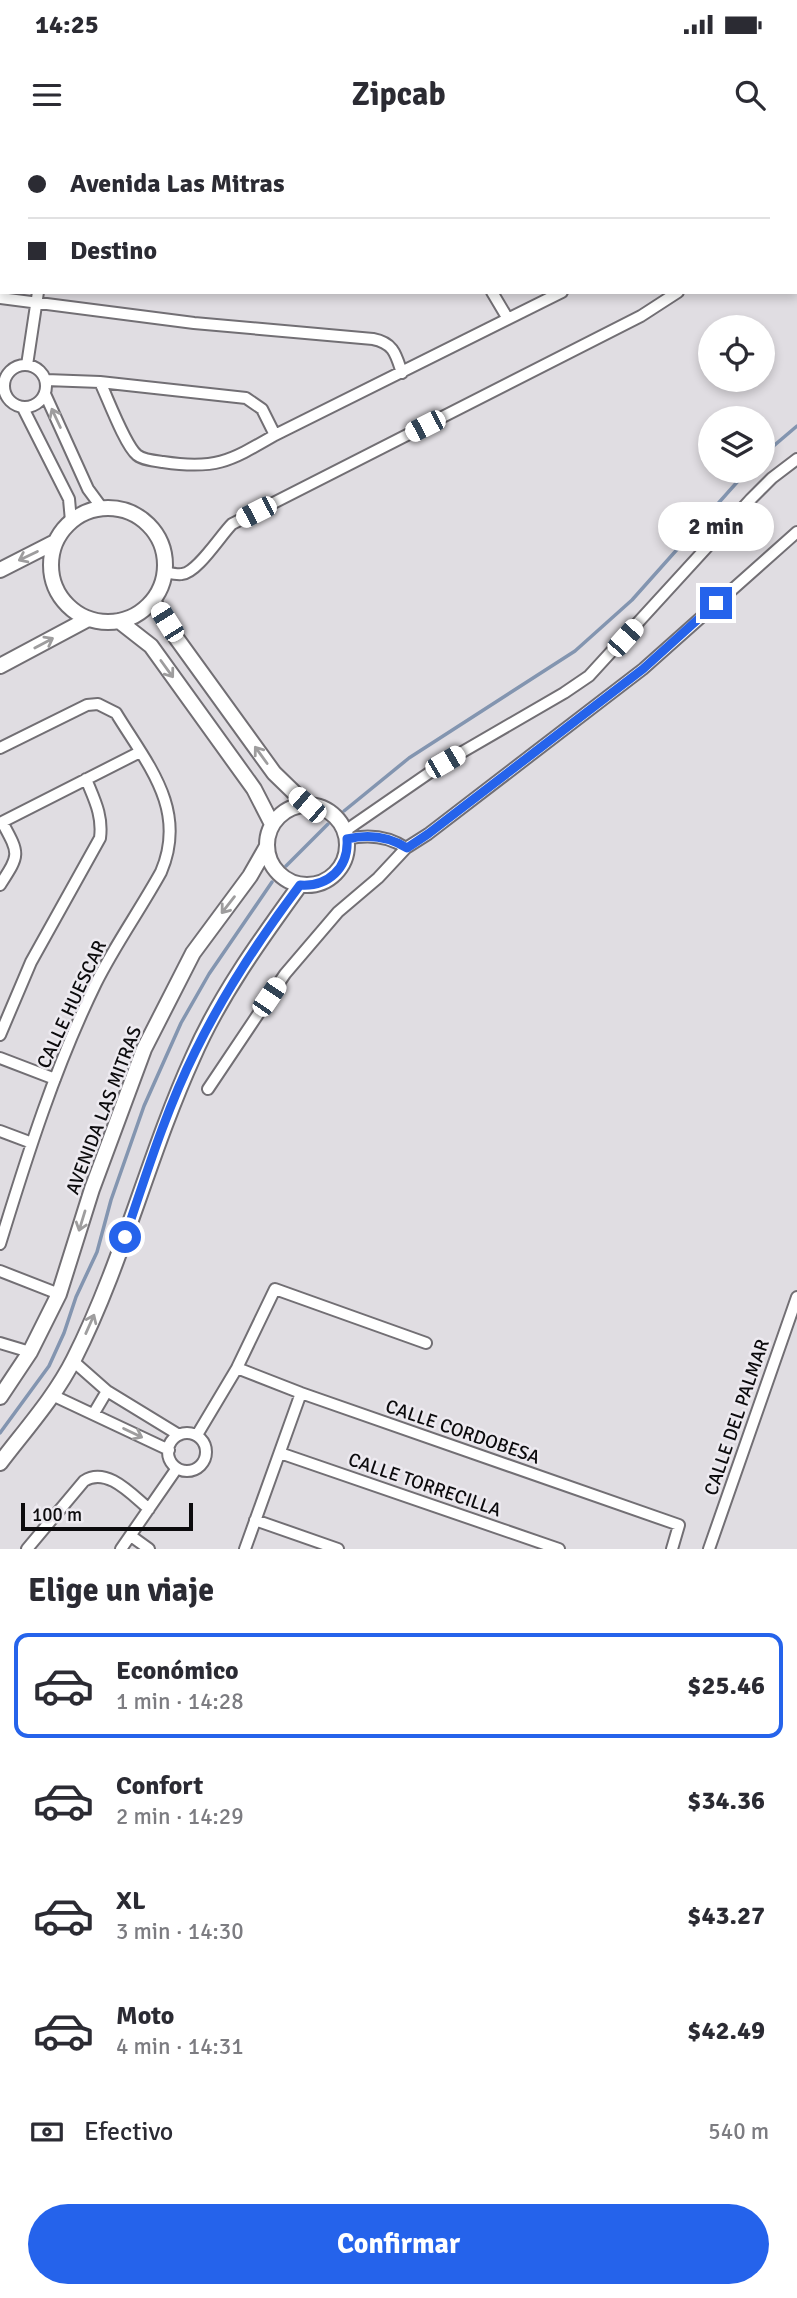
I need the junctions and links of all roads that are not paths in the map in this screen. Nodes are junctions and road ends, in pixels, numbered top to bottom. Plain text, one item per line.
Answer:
1 (493, 294) edge
2 (558, 294) edge
3 (675, 294) edge
4 (0, 298) edge
5 (38, 298) edge
6 (508, 319) junction
7 (27, 365) junction
8 (402, 373) junction
9 (46, 380) junction
10 (100, 382) junction
11 (45, 394) junction
12 (3, 399) edge
13 (23, 408) junction
14 (275, 435) junction
15 (797, 459) edge
16 (88, 489) junction
17 (69, 499) junction
18 (102, 508) junction
19 (71, 521) junction
20 (797, 532) edge
21 (55, 542) junction
22 (0, 570) edge
23 (165, 572) junction
24 (153, 601) junction
25 (88, 619) junction
26 (119, 621) junction
27 (0, 666) edge
28 (0, 748) edge
29 (140, 752) junction
30 (86, 779) junction
31 (307, 805) junction
32 (1, 823) edge
33 (272, 824) junction
34 (346, 835) junction
35 (267, 848) junction
36 (407, 848) junction
37 (0, 885) edge
38 (300, 885) junction
39 (0, 1035) edge
40 (0, 1058) edge
41 (55, 1079) junction
42 (208, 1089) dead end
43 (0, 1131) edge
44 (32, 1143) junction
45 (0, 1200) edge
46 (12, 1204) junction
47 (0, 1244) edge
48 (0, 1271) edge
49 (59, 1294) junction
50 (797, 1297) edge
51 (0, 1343) edge
52 (426, 1343) dead end
53 (30, 1352) junction
54 (73, 1361) junction
55 (237, 1368) junction
56 (107, 1391) junction
57 (301, 1393) junction
58 (52, 1395) junction
59 (0, 1397) edge
60 (94, 1413) junction
61 (178, 1435) junction
62 (197, 1435) junction
63 (169, 1450) junction
64 (280, 1452) junction
65 (0, 1464) edge
66 (177, 1468) junction
67 (149, 1509) junction
68 (255, 1520) junction
69 (131, 1536) junction
70 (27, 1549) edge
71 (121, 1549) edge
72 (149, 1549) edge
73 (245, 1549) edge
74 (338, 1549) edge
75 (559, 1549) edge
76 (672, 1549) edge
77 (709, 1549) edge

1 - 6 street
2 - 6 street
3 - 23 street
4 - 5 street
5 - 7 street
5 - 8 street
6 - 8 street
7 - 9 street
7 - 12 street
8 - 14 street
9 - 10 street
9 - 11 street
10 - 14 street
10 - 14 street
11 - 13 street
16 -> 11 street
12 - 13 street
13 - 17 street
15 - 34 street
16 - 17 street
16 - 18 street
17 - 19 street
18 - 19 street
18 - 23 street
19 - 21 street
20 - 36 street
21 -> 22 street
21 - 25 street
23 - 24 street
24 - 26 street
31 -> 24 street
25 - 26 street
27 -> 25 street
26 -> 33 street
28 - 29 street, CALLE HUESCAR
29 - 30 street
29 - 41 street, CALLE HUESCAR
30 - 32 street
30 - 39 street
31 - 33 street
31 - 34 street
32 - 37 street
33 - 35 street
34 - 36 street
34 - 38 street
35 - 38 street
35 -> 49 street, AVENIDA LAS MITRAS
36 - 42 street
54 -> 38 street
40 - 41 street
41 - 44 street, CALLE HUESCAR
43 - 44 street
44 - 46 street, CALLE HUESCAR
45 - 46 street
46 - 47 street, CALLE HUESCAR
48 - 49 street
49 - 53 street, AVENIDA LAS MITRAS
50 - 77 street, CALLE DEL PALMAR
51 - 53 street
52 - 55 street
53 - 59 street, AVENIDA LAS MITRAS
54 - 56 street
54 - 58 street
55 - 57 street, CALLE CORDOBESA
55 - 62 street
56 - 60 street
56 - 61 street
57 - 64 street
57 - 76 street, CALLE CORDOBESA
58 - 60 street
58 - 65 street
60 -> 63 street
61 - 62 street
61 - 63 street
62 - 66 street
63 - 66 street
64 - 68 street
64 - 75 street, CALLE TORRECILLA
66 - 67 street
67 - 69 street
67 - 70 street
68 - 73 street
68 - 74 street
69 - 71 street
69 - 72 street

